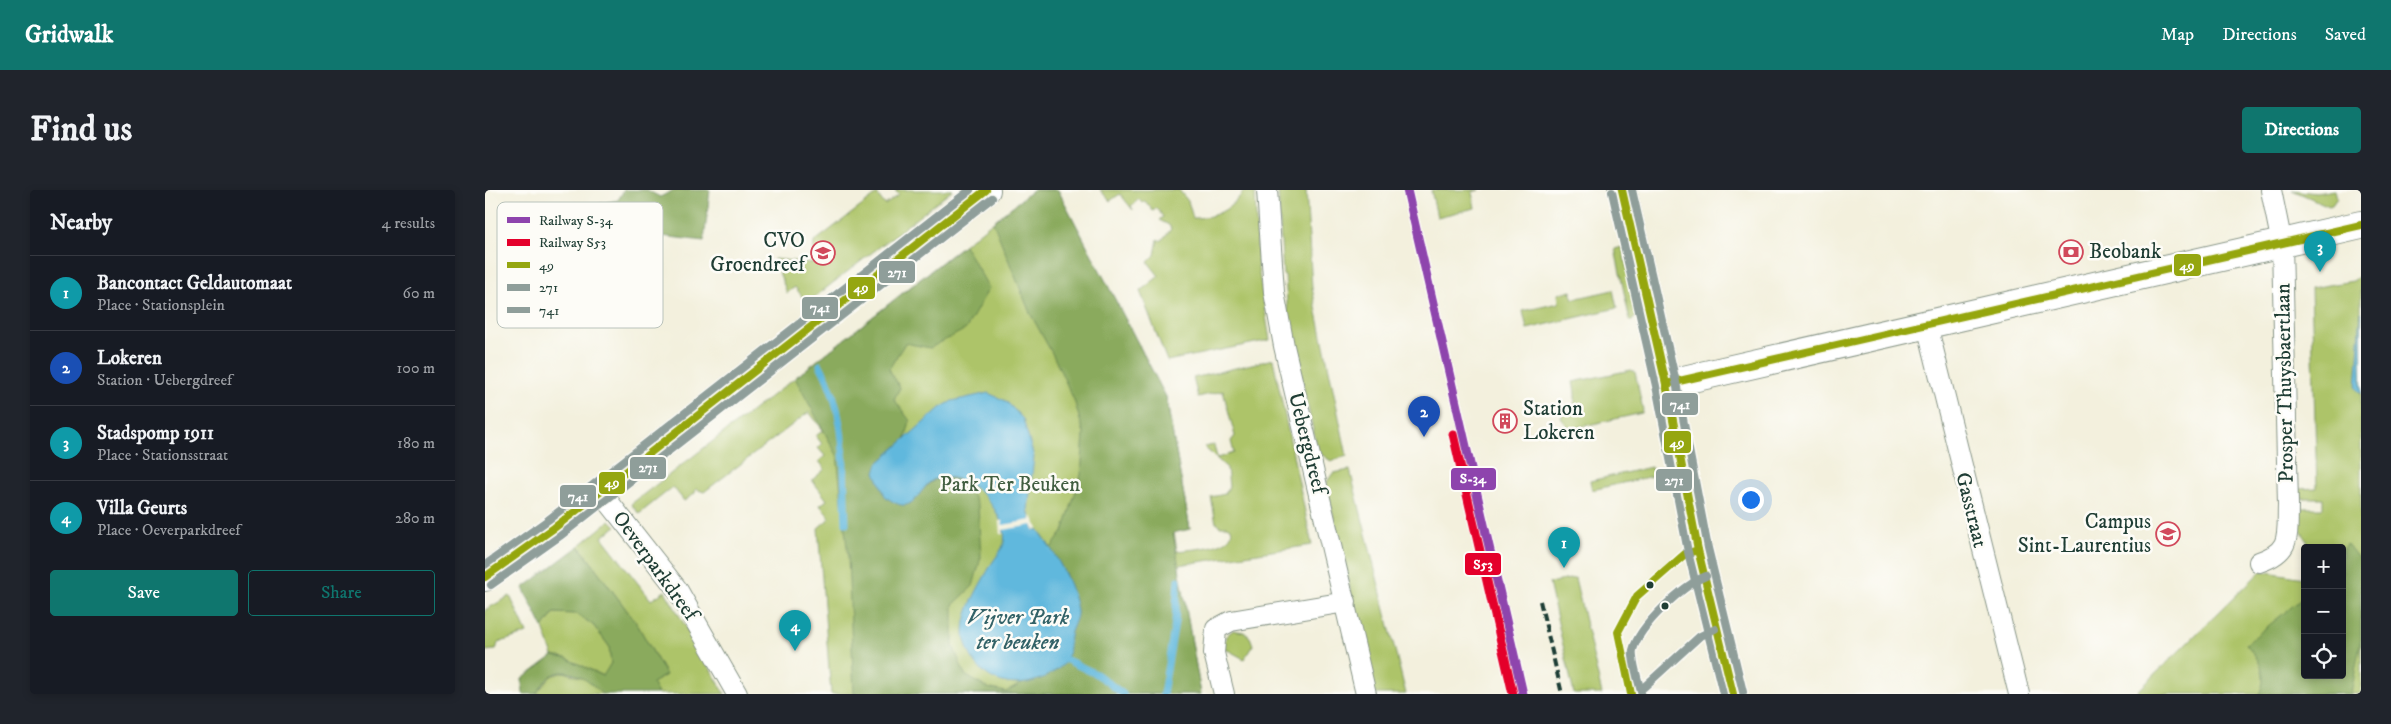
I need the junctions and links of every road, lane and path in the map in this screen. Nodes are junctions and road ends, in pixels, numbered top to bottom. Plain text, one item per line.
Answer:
1 (986, 190) edge
2 (1267, 190) edge
3 (1622, 190) edge
4 (2271, 190) edge
5 (2361, 225) edge
6 (2282, 244) junction
7 (1927, 325) junction
8 (1666, 384) junction
9 (600, 491) junction
10 (2259, 562) dead end
11 (485, 577) edge
12 (1346, 602) junction
13 (737, 694) edge
14 (1224, 694) edge
15 (1366, 694) edge
16 (1733, 694) edge
17 (2019, 694) edge

1 - 9 street
2 - 12 street, Uebergdreef
3 - 8 street
4 - 6 street, Prosper Thuysbaertlaan
5 - 6 street
6 - 7 street
6 - 10 street, Prosper Thuysbaertlaan
7 - 8 street
7 - 17 street, Gasstraat
8 - 16 street
9 - 11 street
9 - 13 street, Oeverparkdreef
12 - 14 street
12 - 15 street, Uebergdreef

